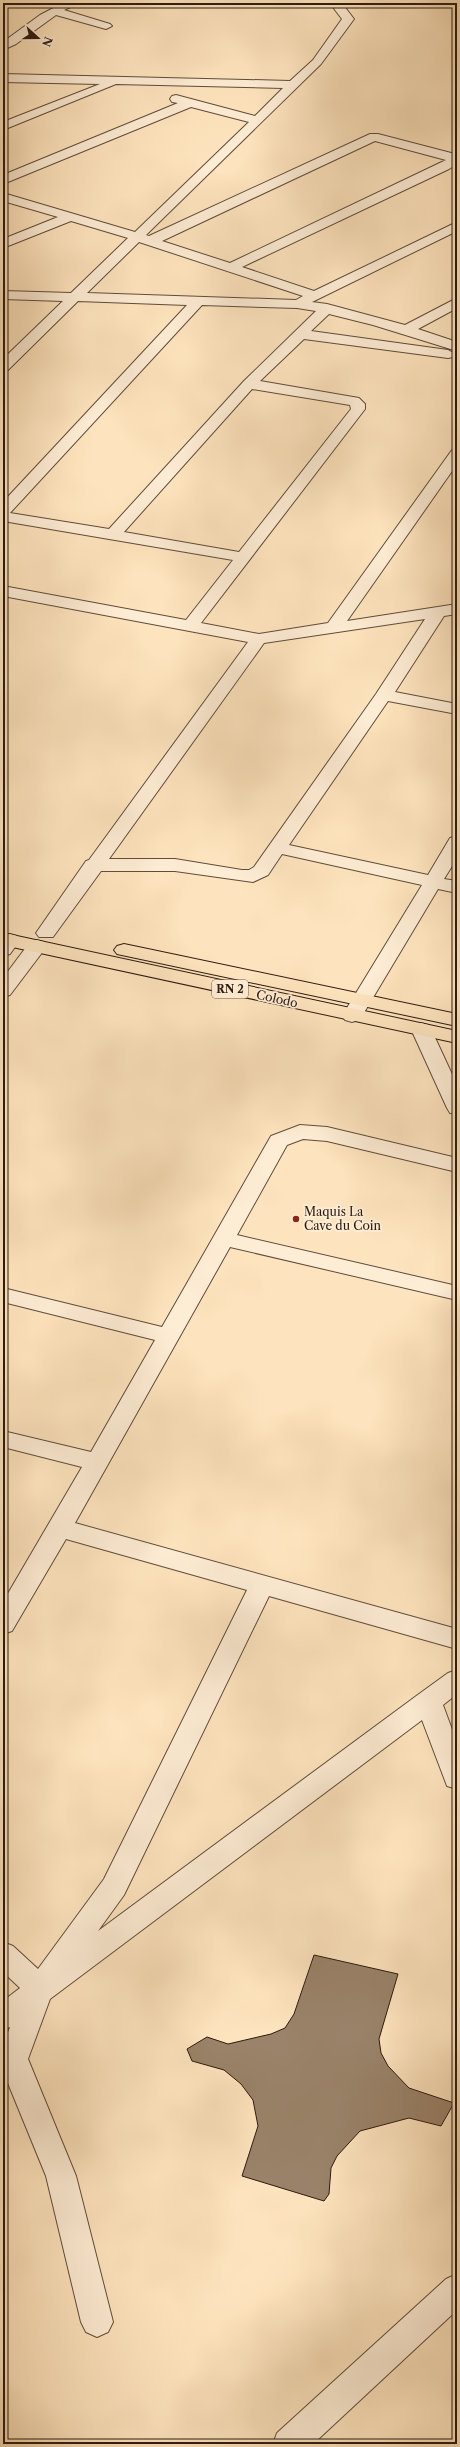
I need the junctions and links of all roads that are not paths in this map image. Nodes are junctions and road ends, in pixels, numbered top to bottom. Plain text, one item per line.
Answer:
1 (73, 3) edge
2 (340, 3) edge
3 (54, 11) junction
4 (106, 26) dead end
5 (3, 47) edge
6 (3, 78) edge
7 (111, 82) junction
8 (293, 85) junction
9 (189, 103) junction
10 (256, 120) junction
11 (3, 126) edge
12 (3, 180) edge
13 (3, 197) edge
14 (70, 217) junction
15 (457, 226) edge
16 (135, 236) junction
17 (150, 241) junction
18 (3, 244) edge
19 (230, 268) junction
20 (3, 295) edge
21 (312, 296) junction
22 (75, 297) junction
23 (199, 300) junction
24 (457, 302) edge
25 (297, 304) junction
26 (327, 308) junction
27 (406, 330) junction
28 (300, 334) junction
29 (457, 347) edge
30 (457, 355) edge
31 (3, 367) edge
32 (249, 384) junction
33 (457, 453) edge
34 (3, 511) edge
35 (3, 516) edge
36 (114, 533) junction
37 (243, 557) junction
38 (3, 591) edge
39 (457, 609) edge
40 (438, 612) junction
41 (190, 626) junction
42 (336, 626) junction
43 (259, 639) junction
44 (384, 695) junction
45 (457, 709) edge
46 (457, 842) edge
47 (278, 848) junction
48 (94, 865) junction
49 (433, 882) junction
50 (457, 887) edge
51 (5, 938) edge
52 (41, 940) junction
53 (3, 991) edge
54 (357, 1008) junction
55 (457, 1020) edge
56 (421, 1029) junction
57 (457, 1037) edge
58 (457, 1108) edge
59 (457, 1165) edge
60 (225, 1239) junction
61 (457, 1293) edge
62 (3, 1294) edge
63 (168, 1336) junction
64 (3, 1439) edge
65 (96, 1462) junction
66 (60, 1528) junction
67 (262, 1584) junction
68 (3, 1624) edge
69 (457, 1639) edge
70 (457, 1680) edge
71 (428, 1701) junction
72 (457, 1778) edge
73 (3, 1954) edge
74 (39, 1988) junction
75 (3, 2017) edge
76 (457, 2289) edge
77 (97, 2322) dead end
78 (289, 2444) edge

1 - 3 street
2 - 8 street
3 - 4 street
3 - 5 street
6 - 7 street
7 - 8 street
7 - 9 street
7 - 11 street
8 - 10 street
9 - 10 street
9 - 12 street
10 - 16 street
13 - 14 street
14 - 16 street
14 - 18 street
15 - 21 street
16 - 17 street
16 - 22 street
17 - 19 street
17 - 19 street
19 - 21 street
20 - 22 street
21 - 25 street
22 - 23 street
22 - 31 street
23 - 25 street
23 - 34 street
24 - 27 street
25 - 26 street
26 - 27 street
26 - 28 street
27 - 29 street
28 - 30 street
28 - 32 street
32 - 36 street
32 - 37 street
33 - 42 street
35 - 36 street
36 - 37 street
37 - 41 street
38 - 41 street
39 - 40 street
40 - 42 street
40 - 44 street
41 - 43 street
42 - 43 street
43 - 48 street
44 - 45 street
44 - 47 street
46 - 49 street
47 - 48 street
47 - 49 street
48 - 52 street
49 - 50 street
49 - 54 street
51 - 52 main road, Colodo / RN 2
52 - 53 street
52 - 54 main road, Colodo / RN 2
54 - 55 main road, Colodo / RN 2
54 - 56 main road, Colodo / RN 2
56 - 57 main road, Colodo / RN 2
56 - 58 street
59 - 60 street
60 - 61 street
60 - 63 street
62 - 63 street
63 - 65 street
64 - 65 street
65 - 66 street
66 - 67 street
66 - 68 street
67 - 69 street
67 - 74 street
70 - 71 street
71 - 72 street
71 - 74 street
73 - 74 street
74 - 75 street
74 - 77 street
76 - 78 street

